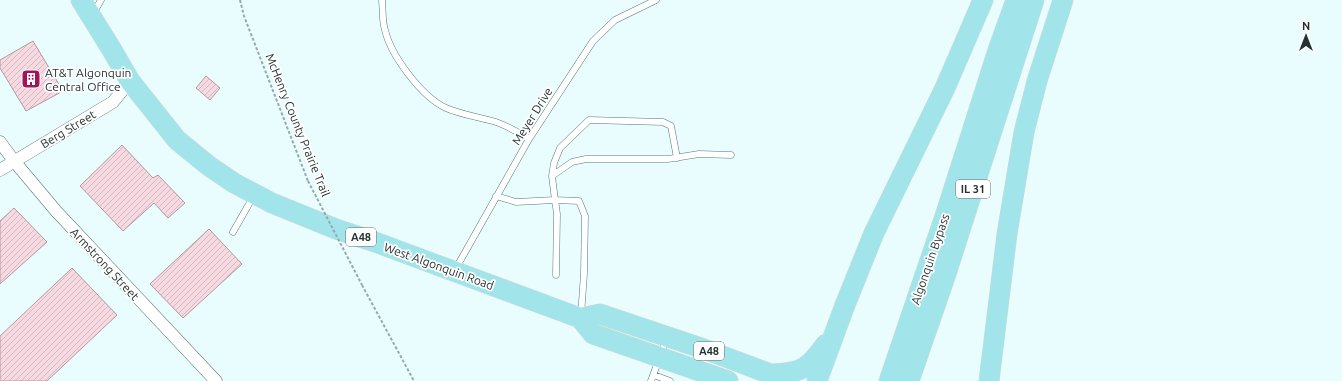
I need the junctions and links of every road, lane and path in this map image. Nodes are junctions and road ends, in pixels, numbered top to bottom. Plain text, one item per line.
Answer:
1 (81, 0) edge
2 (240, 0) edge
3 (382, 0) edge
4 (656, 0) edge
5 (983, 0) edge
6 (1016, 0) edge
7 (1034, 0) edge
8 (1063, 0) edge
9 (96, 9) edge
10 (130, 81) junction
11 (529, 138) junction
12 (0, 142) edge
13 (731, 155) dead end
14 (677, 158) junction
15 (14, 162) junction
16 (0, 170) edge
17 (552, 176) junction
18 (255, 194) junction
19 (496, 196) junction
20 (1015, 196) junction
21 (555, 200) junction
22 (233, 232) dead end
23 (454, 271) junction
24 (556, 275) dead end
25 (580, 318) junction
26 (836, 330) junction
27 (667, 336) junction
28 (660, 356) junction
29 (771, 374) junction
30 (900, 376) edge
31 (653, 378) edge
32 (216, 381) edge
33 (414, 381) edge
34 (670, 381) edge
35 (728, 381) edge
36 (789, 381) edge
37 (817, 381) edge
38 (989, 381) edge
39 (1003, 381) edge

1 - 9 main road, West Algonquin Road / A48
2 - 33 path, McHenry County Prairie Trail, bridge
3 - 11 lane
4 - 11 lane, Meyer Drive
5 - 26 main road
6 - 30 main road, Algonquin Bypass / IL 31
7 - 30 main road, Algonquin Bypass / IL 31
8 - 20 main road
9 - 10 main road, West Algonquin Road / A48
10 - 15 street, Berg Street
10 - 18 main road, West Algonquin Road / A48
11 - 19 lane, Meyer Drive
12 - 15 street, Armstrong Street
13 - 14 lane
14 - 17 lane
14 - 17 lane
15 - 16 street, Berg Street
15 - 32 street, Armstrong Street
17 - 21 lane
18 - 22 lane
18 - 23 main road, West Algonquin Road / A48
19 - 21 lane
19 - 23 lane, Meyer Drive
20 - 38 main road
20 - 39 main road
21 - 24 lane
21 - 25 lane
23 - 25 main road, West Algonquin Road / A48
25 - 27 main road, A48
25 - 28 main road, A48
26 - 29 main road
26 - 37 main road
27 - 28 lane
27 - 29 main road, A48
28 - 31 lane
28 - 35 main road, A48
29 - 36 main road, A48
31 - 34 lane

